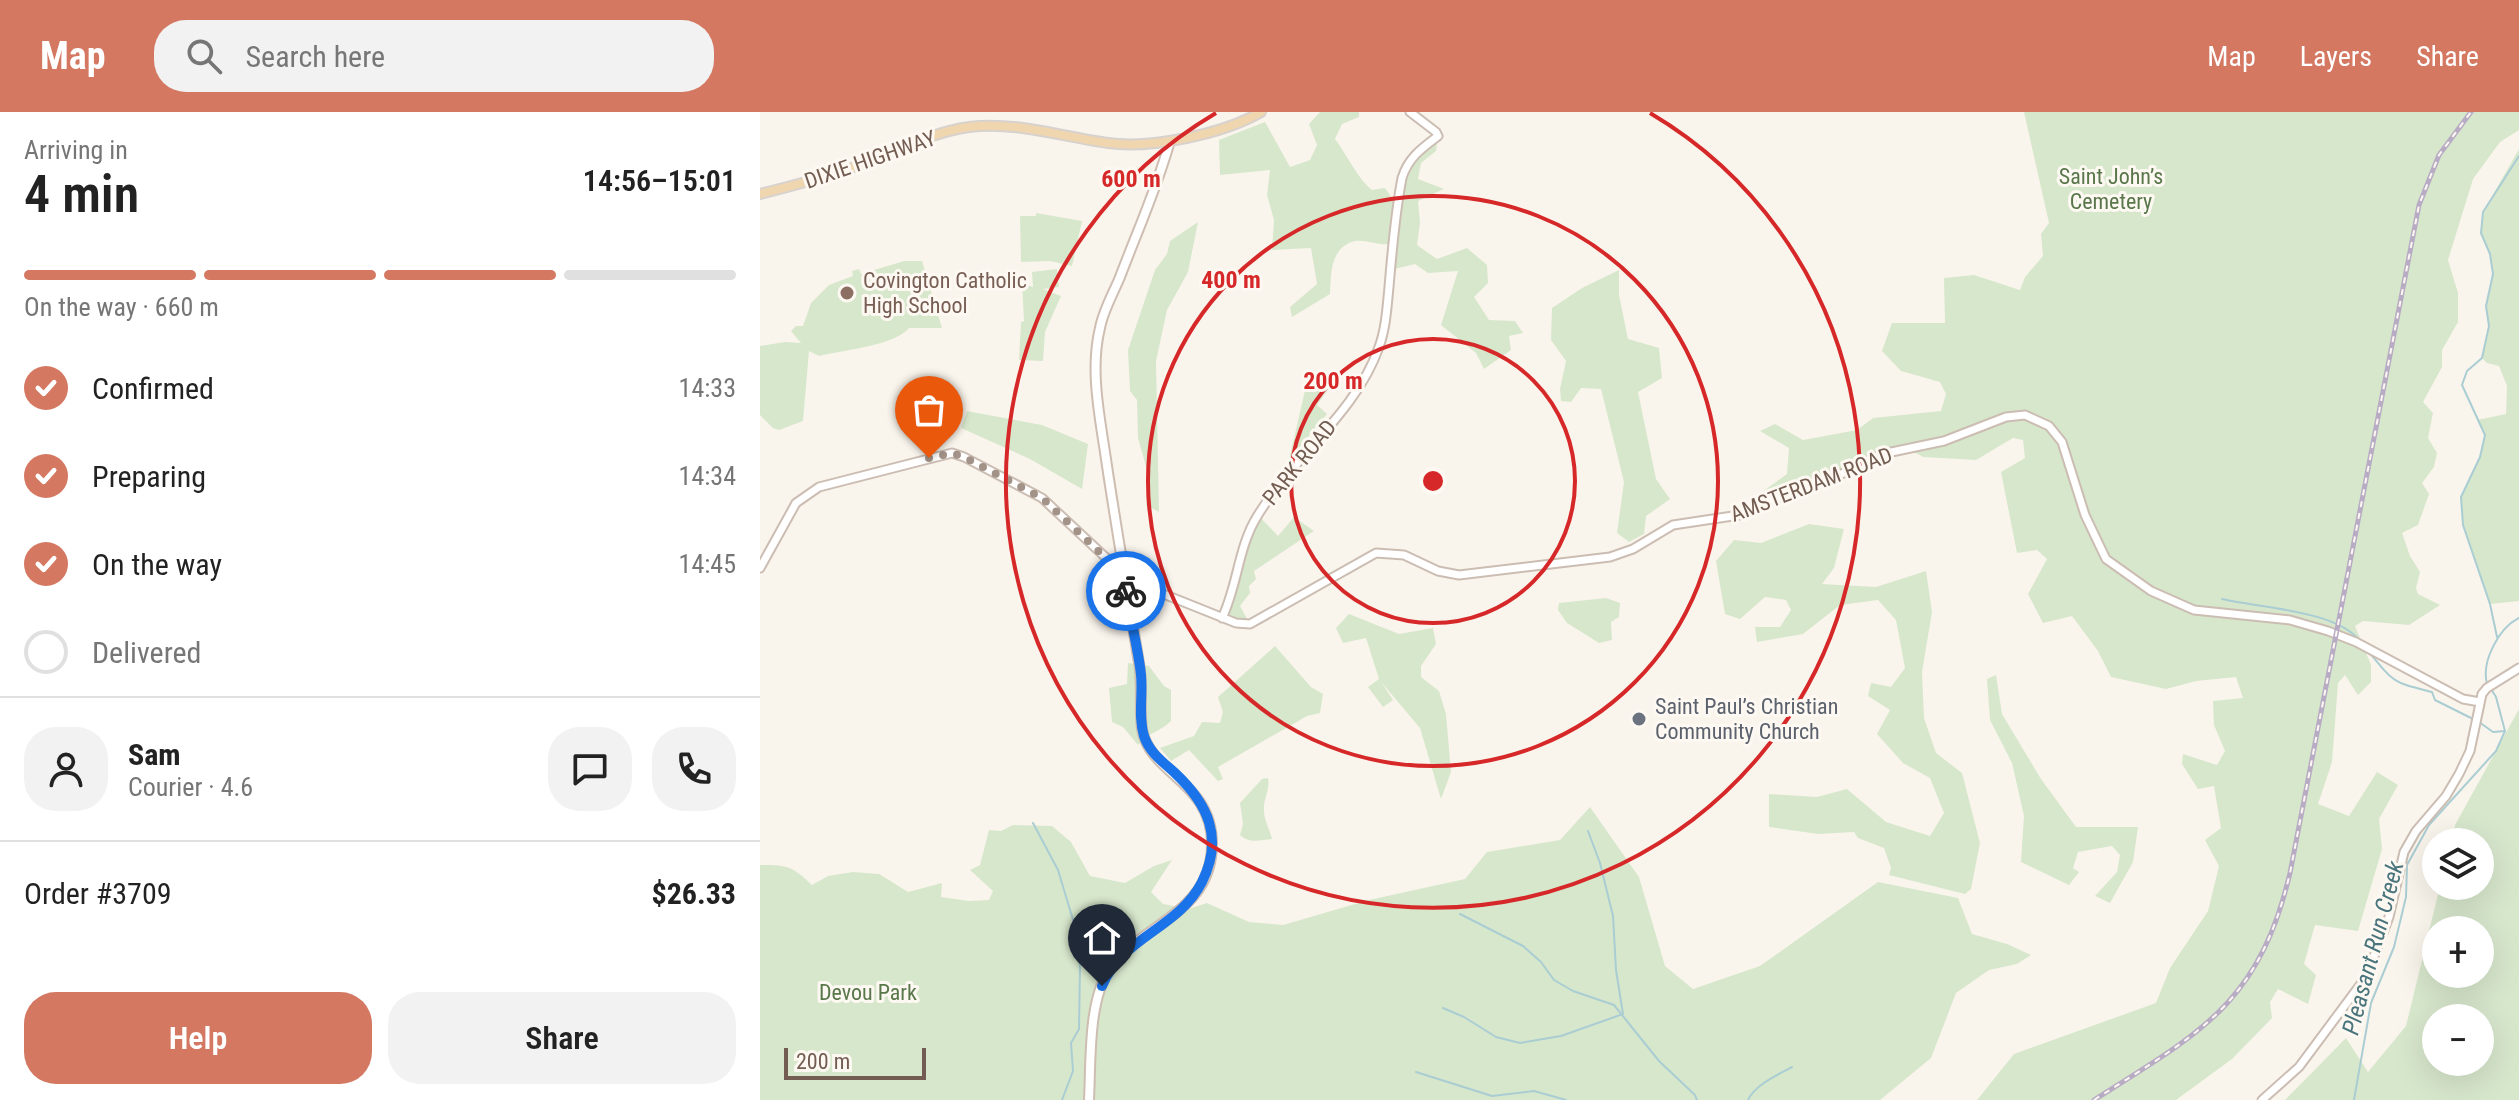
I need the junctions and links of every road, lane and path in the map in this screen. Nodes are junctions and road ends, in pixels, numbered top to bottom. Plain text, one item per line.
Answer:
1 (1261, 112) edge
2 (1410, 112) edge
3 (1170, 141) junction
4 (760, 194) edge
5 (760, 568) edge
6 (1124, 575) junction
7 (1222, 618) junction
8 (2519, 668) edge
9 (2480, 702) junction
10 (1089, 1100) edge
11 (2262, 1100) edge

1 - 3 main road, DIXIE HIGHWAY
2 - 7 street, PARK ROAD
3 - 4 main road, DIXIE HIGHWAY
3 - 6 main road
5 - 6 street, AMSTERDAM ROAD
6 - 7 street, AMSTERDAM ROAD
6 - 10 main road
7 - 9 street, AMSTERDAM ROAD
8 - 9 street
9 - 11 street

